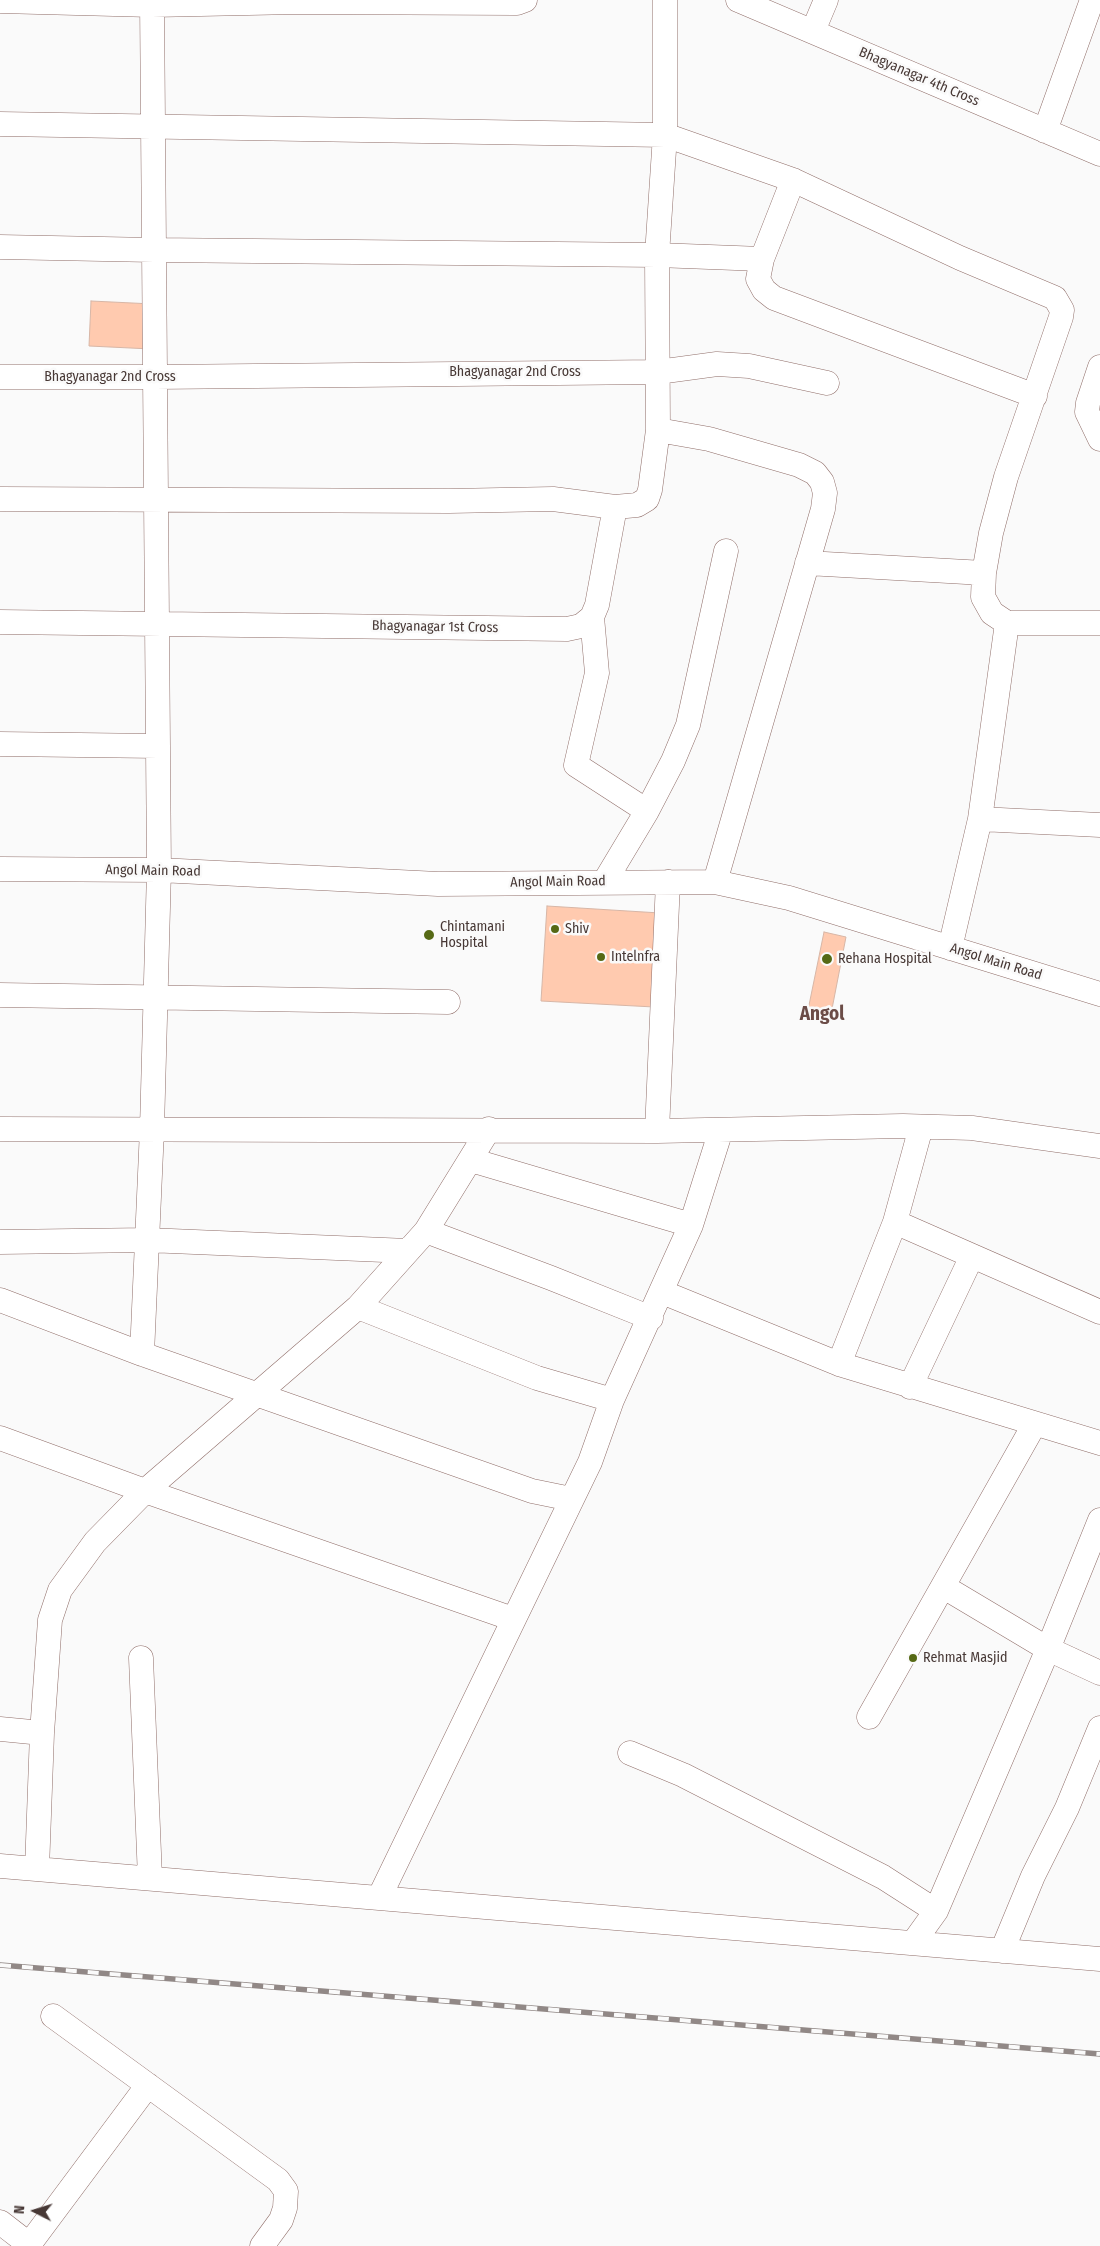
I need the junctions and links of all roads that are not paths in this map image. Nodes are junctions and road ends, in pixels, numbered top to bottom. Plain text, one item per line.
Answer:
1 (525, 0) edge
2 (665, 0) edge
3 (738, 0) edge
4 (826, 0) edge
5 (1092, 0) edge
6 (0, 1) edge
7 (152, 3) edge
8 (813, 31) junction
9 (0, 124) edge
10 (152, 126) junction
11 (1045, 131) junction
12 (665, 135) junction
13 (1100, 154) edge
14 (793, 180) junction
15 (0, 247) edge
16 (154, 250) junction
17 (657, 255) junction
18 (762, 259) junction
19 (1100, 367) edge
20 (658, 372) junction
21 (0, 376) edge
22 (155, 377) junction
23 (827, 383) dead end
24 (1035, 396) junction
25 (658, 430) junction
26 (1100, 438) edge
27 (0, 498) edge
28 (156, 499) junction
29 (616, 507) junction
30 (726, 551) dead end
31 (807, 563) junction
32 (984, 573) junction
33 (592, 617) junction
34 (0, 622) edge
35 (157, 622) junction
36 (1007, 622) junction
37 (1100, 623) edge
38 (0, 744) edge
39 (158, 746) junction
40 (647, 811) junction
41 (980, 819) junction
42 (1100, 825) edge
43 (0, 869) edge
44 (159, 870) junction
45 (605, 882) junction
46 (668, 882) junction
47 (714, 882) junction
48 (950, 948) junction
49 (1100, 994) edge
50 (0, 995) edge
51 (156, 996) junction
52 (448, 1002) dead end
53 (921, 1127) junction
54 (0, 1129) edge
55 (152, 1129) junction
56 (489, 1129) junction
57 (721, 1130) junction
58 (657, 1131) junction
59 (1100, 1146) edge
60 (470, 1160) junction
61 (895, 1222) junction
62 (691, 1225) junction
63 (426, 1231) junction
64 (147, 1240) junction
65 (0, 1242) edge
66 (408, 1251) junction
67 (972, 1256) junction
68 (662, 1292) junction
69 (0, 1300) edge
70 (358, 1307) junction
71 (1100, 1312) edge
72 (651, 1318) junction
73 (142, 1354) junction
74 (838, 1364) junction
75 (910, 1387) junction
76 (258, 1394) junction
77 (612, 1400) junction
78 (1034, 1425) junction
79 (0, 1438) edge
80 (1100, 1443) edge
81 (145, 1491) junction
82 (571, 1499) junction
83 (1100, 1520) edge
84 (944, 1587) junction
85 (513, 1619) junction
86 (1048, 1649) junction
87 (140, 1658) dead end
88 (1100, 1674) edge
89 (869, 1717) dead end
90 (1100, 1728) edge
91 (0, 1730) edge
92 (42, 1733) junction
93 (630, 1753) dead end
94 (0, 1866) edge
95 (37, 1869) junction
96 (150, 1878) junction
97 (379, 1898) junction
98 (936, 1911) junction
99 (913, 1943) junction
100 (1002, 1951) junction
101 (1100, 1959) edge
102 (53, 2016) dead end
103 (148, 2085) junction
104 (0, 2222) edge
105 (29, 2246) edge
106 (262, 2246) edge

1 - 7 street
2 - 12 street
3 - 8 street, Bhagyanagar 4th Cross
4 - 8 street
5 - 11 street
6 - 7 street
7 - 10 street
8 - 11 street, Bhagyanagar 4th Cross
9 - 10 street
10 - 12 street
10 - 16 street
11 - 13 street, Bhagyanagar 4th Cross
12 - 14 street
12 - 17 street
14 - 18 street
14 - 24 street
15 - 16 street
16 - 17 street
16 - 22 street
17 - 18 street
17 - 20 street
18 - 24 street
19 - 26 street
20 - 22 street, Bhagyanagar 2nd Cross
20 - 23 street, Bhagyanagar 2nd Cross
20 - 25 street
21 - 22 street, Bhagyanagar 2nd Cross
22 - 28 street
24 - 32 street
25 - 29 street
25 - 31 street
27 - 28 street
28 - 29 street
28 - 35 street
29 - 33 street
30 - 40 street
31 - 32 street
31 - 47 street
32 - 36 street
33 - 35 street, Bhagyanagar 1st Cross
33 - 40 street
34 - 35 street, Bhagyanagar 1st Cross
35 - 39 street
36 - 37 street
36 - 41 street
38 - 39 street
39 - 44 street
40 - 45 street
41 - 42 street
41 - 48 street
43 - 44 street, Angol Main Road
44 - 45 street, Angol Main Road
44 - 51 street
45 - 46 street, Angol Main Road
46 - 47 street, Angol Main Road
46 - 58 street
47 - 48 street, Angol Main Road
48 - 49 street, Angol Main Road
50 - 51 street
51 - 52 street
51 - 55 street
53 - 57 street
53 - 59 street
53 - 61 street
54 - 55 street
55 - 56 street
55 - 64 street
56 - 58 street
56 - 60 street
57 - 58 street
57 - 62 street
60 - 62 street
60 - 63 street
61 - 67 street
61 - 74 street
62 - 68 street
63 - 66 street
63 - 72 street
64 - 65 street
64 - 66 street
64 - 73 street
66 - 70 street
67 - 71 street
67 - 75 street
68 - 72 street
68 - 74 street
69 - 73 street
70 - 76 street
70 - 77 street
72 - 77 street
73 - 76 street
74 - 75 street
75 - 78 street
76 - 81 street
76 - 82 street
77 - 82 street
78 - 80 street
78 - 84 street
79 - 81 street
81 - 85 street
81 - 92 street
82 - 85 street
83 - 86 street
84 - 86 street
84 - 89 street
85 - 97 street
86 - 88 street
86 - 98 street
87 - 96 street
90 - 100 street
91 - 92 street
92 - 95 street
93 - 98 street
94 - 95 street
95 - 96 street
96 - 97 street
97 - 99 street
98 - 99 street
99 - 100 street
100 - 101 street
102 - 103 street
103 - 105 street
103 - 106 street
104 - 105 street

